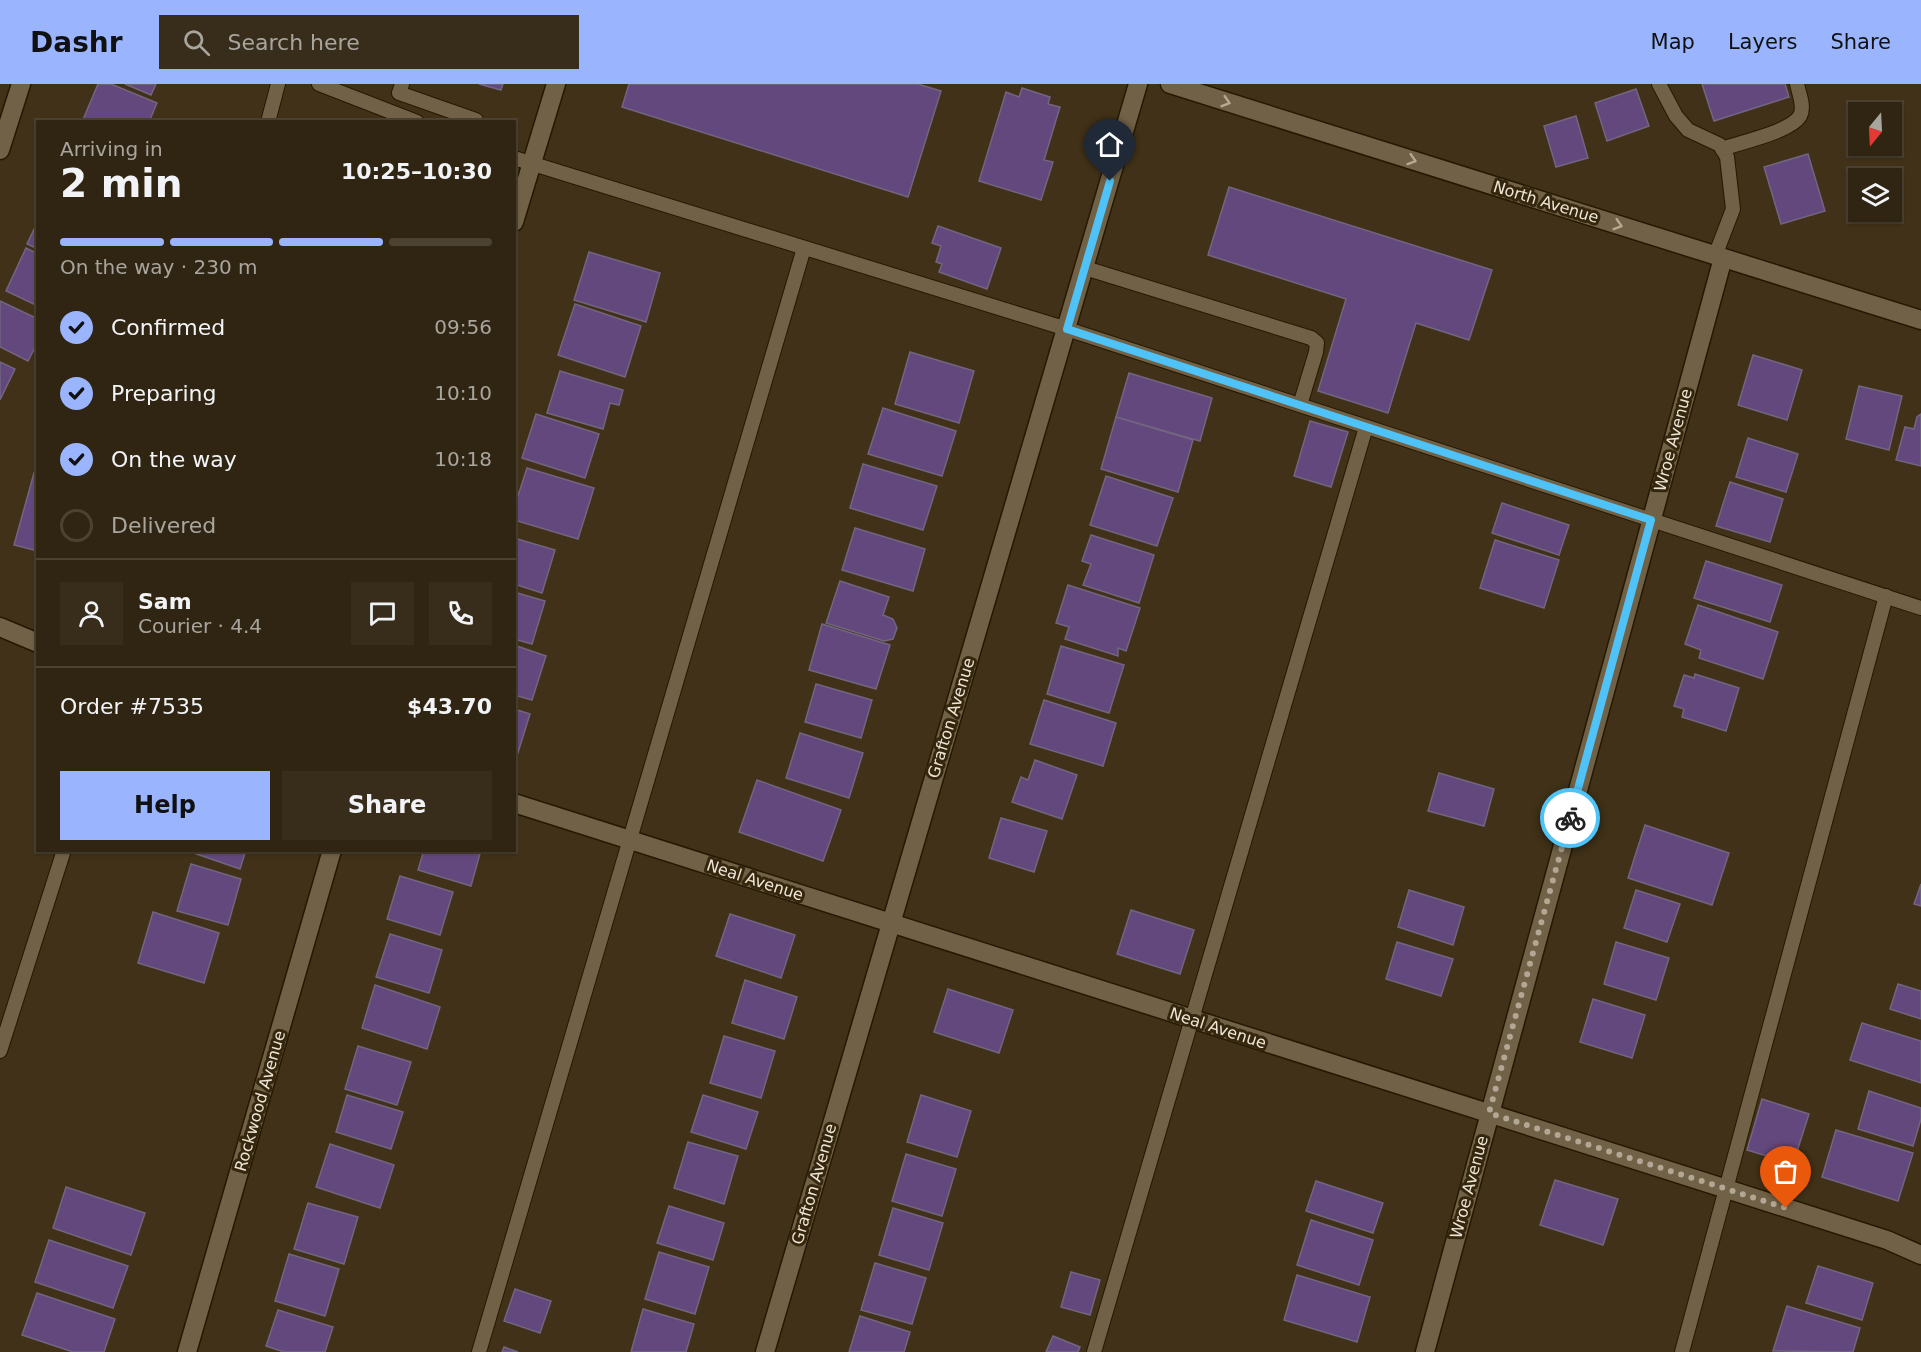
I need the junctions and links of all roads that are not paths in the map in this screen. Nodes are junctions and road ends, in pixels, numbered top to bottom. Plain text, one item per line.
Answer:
1 (21, 84) edge
2 (278, 84) edge
3 (319, 84) edge
4 (402, 84) edge
5 (556, 84) edge
6 (1138, 84) edge
7 (1170, 84) edge
8 (1659, 84) edge
9 (1797, 84) edge
10 (269, 120) edge
11 (412, 120) edge
12 (476, 120) dead end
13 (1722, 149) junction
14 (0, 150) edge
15 (523, 162) edge
16 (516, 209) edge
17 (804, 248) junction
18 (1719, 257) junction
19 (1085, 268) junction
20 (1921, 321) edge
21 (1067, 329) junction
22 (1300, 405) junction
23 (1366, 426) junction
24 (1651, 520) junction
25 (1886, 596) junction
26 (1921, 608) edge
27 (0, 627) edge
28 (36, 642) edge
29 (516, 804) edge
30 (632, 841) junction
31 (63, 852) edge
32 (331, 852) edge
33 (890, 924) junction
34 (1191, 1019) junction
35 (0, 1052) edge
36 (1489, 1113) junction
37 (1726, 1189) junction
38 (1921, 1255) edge
39 (187, 1352) edge
40 (479, 1352) edge
41 (765, 1352) edge
42 (1094, 1352) edge
43 (1425, 1352) edge
44 (1682, 1352) edge

1 - 14 street
2 - 10 lane
3 - 11 lane
4 - 12 lane
5 - 15 street
6 - 19 street, Grafton Avenue
7 -> 18 street, North Avenue
8 - 13 lane
9 - 13 lane
13 - 18 lane
15 - 16 street
15 - 17 lane
17 - 21 lane
17 - 30 lane
18 - 20 street, North Avenue
18 - 24 street, Wroe Avenue
19 - 21 street, Grafton Avenue
19 - 22 lane
21 - 22 lane
21 - 33 street, Grafton Avenue
22 - 23 lane
23 - 24 lane
23 - 34 lane
24 - 25 lane
24 - 36 street, Wroe Avenue
25 - 26 lane
25 - 37 lane
27 - 28 street
29 - 30 street, Neal Avenue
30 - 33 street, Neal Avenue
30 - 40 lane
31 - 35 lane
32 - 39 street, Rockwood Avenue
33 - 34 street, Neal Avenue
33 - 41 street, Grafton Avenue
34 - 36 street, Neal Avenue
34 - 42 lane
36 - 37 street, Neal Avenue
36 - 43 street, Wroe Avenue
37 - 38 street, Neal Avenue
37 - 44 lane

